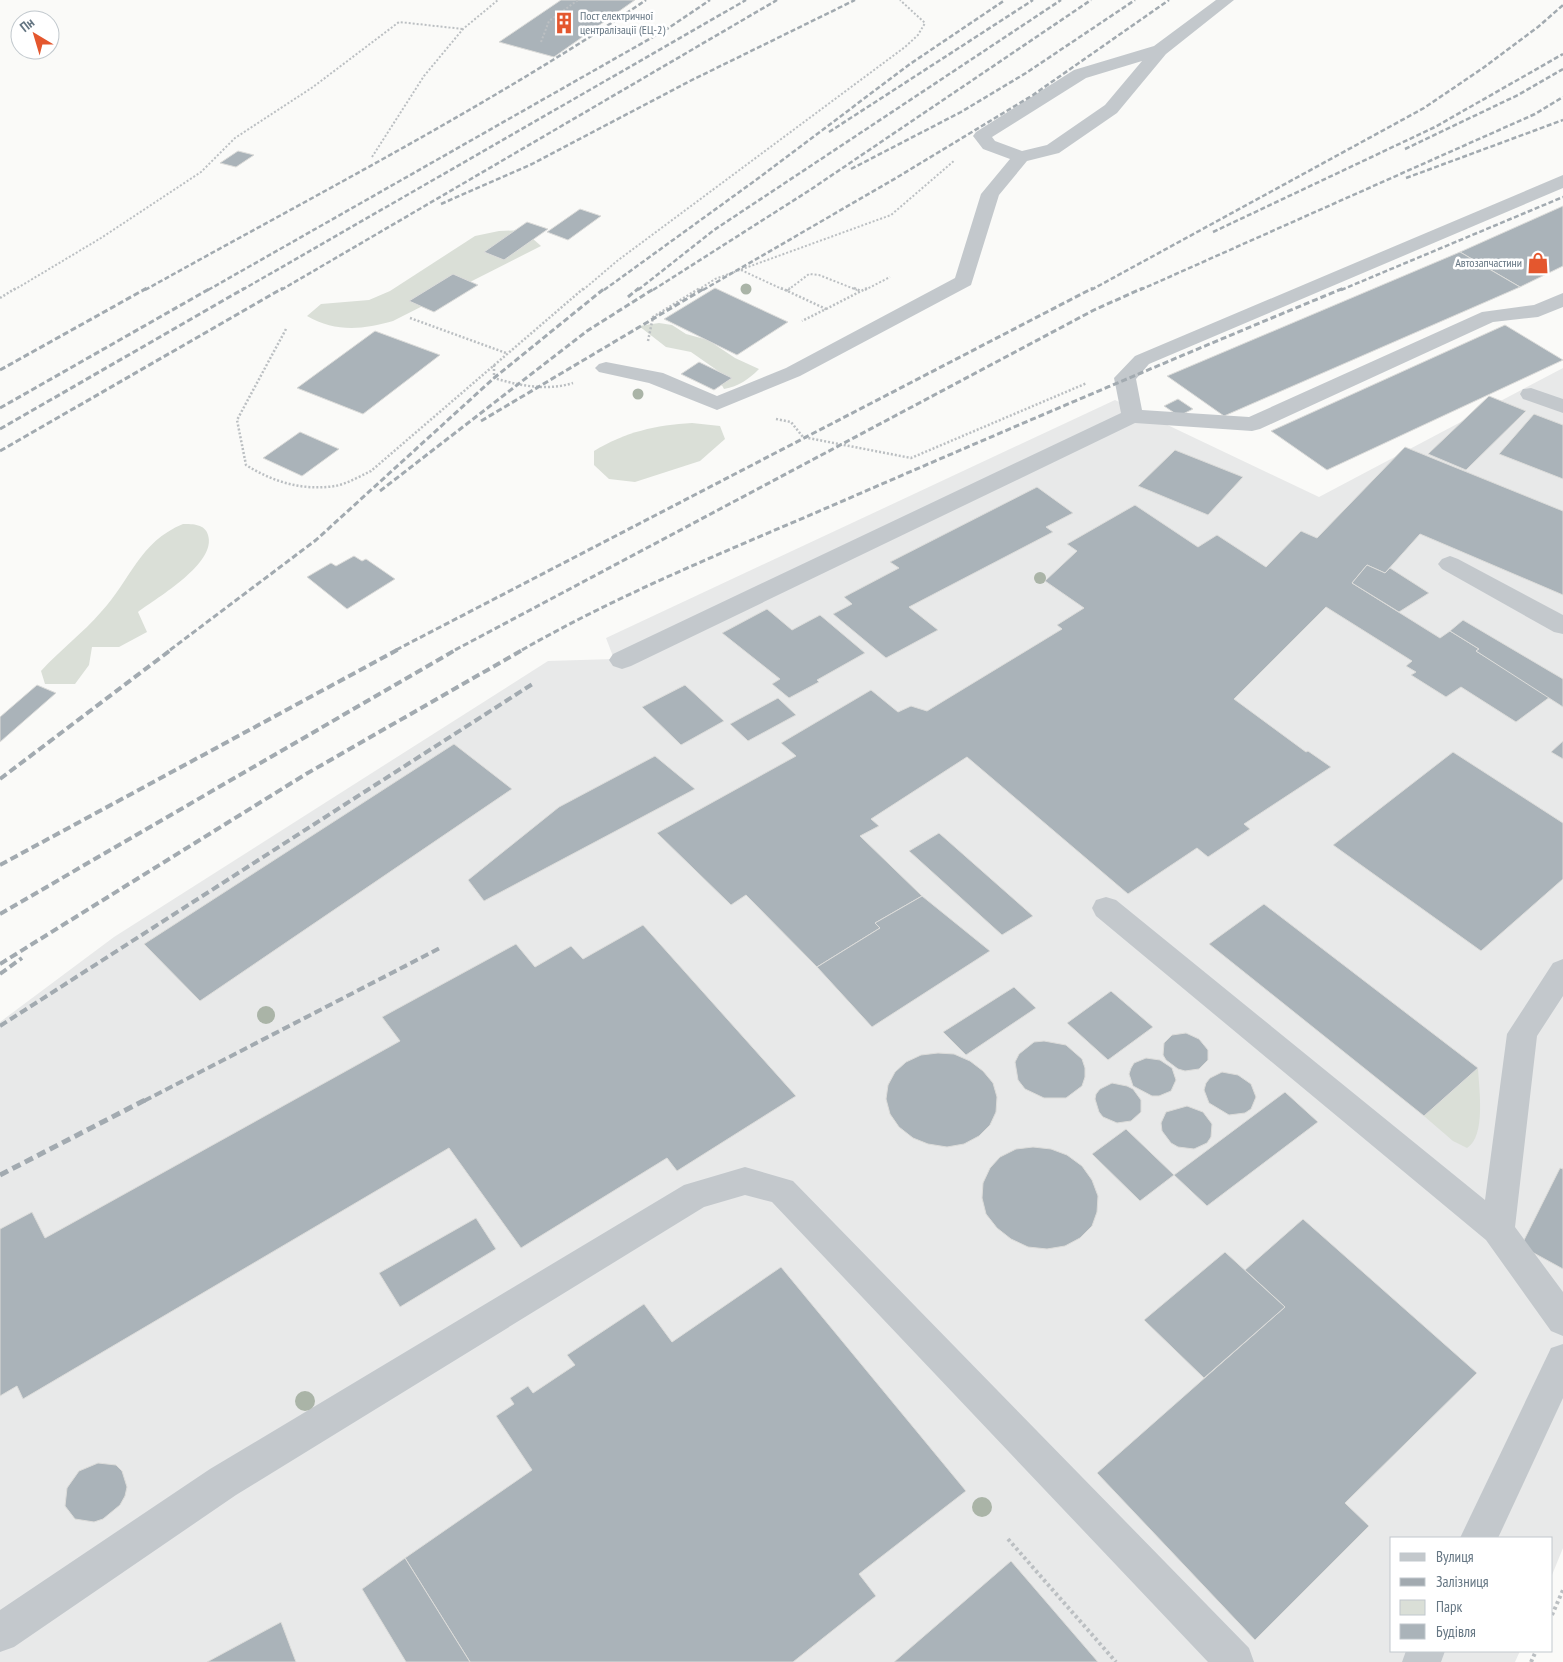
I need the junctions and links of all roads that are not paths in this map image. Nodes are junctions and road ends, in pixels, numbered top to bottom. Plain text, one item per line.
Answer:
1 (1226, 0) edge
2 (1160, 50) junction
3 (1021, 157) junction
4 (1563, 181) edge
5 (1563, 299) edge
6 (606, 368) dead end
7 (1531, 394) dead end
8 (1563, 407) edge
9 (1132, 416) junction
10 (1450, 564) dead end
11 (1563, 626) edge
12 (622, 660) dead end
13 (1106, 908) dead end
14 (1563, 971) edge
15 (1498, 1230) junction
16 (1563, 1320) edge
17 (1563, 1360) edge
18 (1479, 1537) edge
19 (0, 1633) edge
20 (1235, 1662) edge

1 - 2 lane
2 - 3 lane
2 - 3 lane
3 - 6 lane
4 - 9 lane
5 - 9 lane
7 - 8 lane
9 - 12 lane
10 - 11 lane
13 - 15 lane
14 - 15 lane
15 - 16 lane
17 - 18 lane
19 - 20 lane

